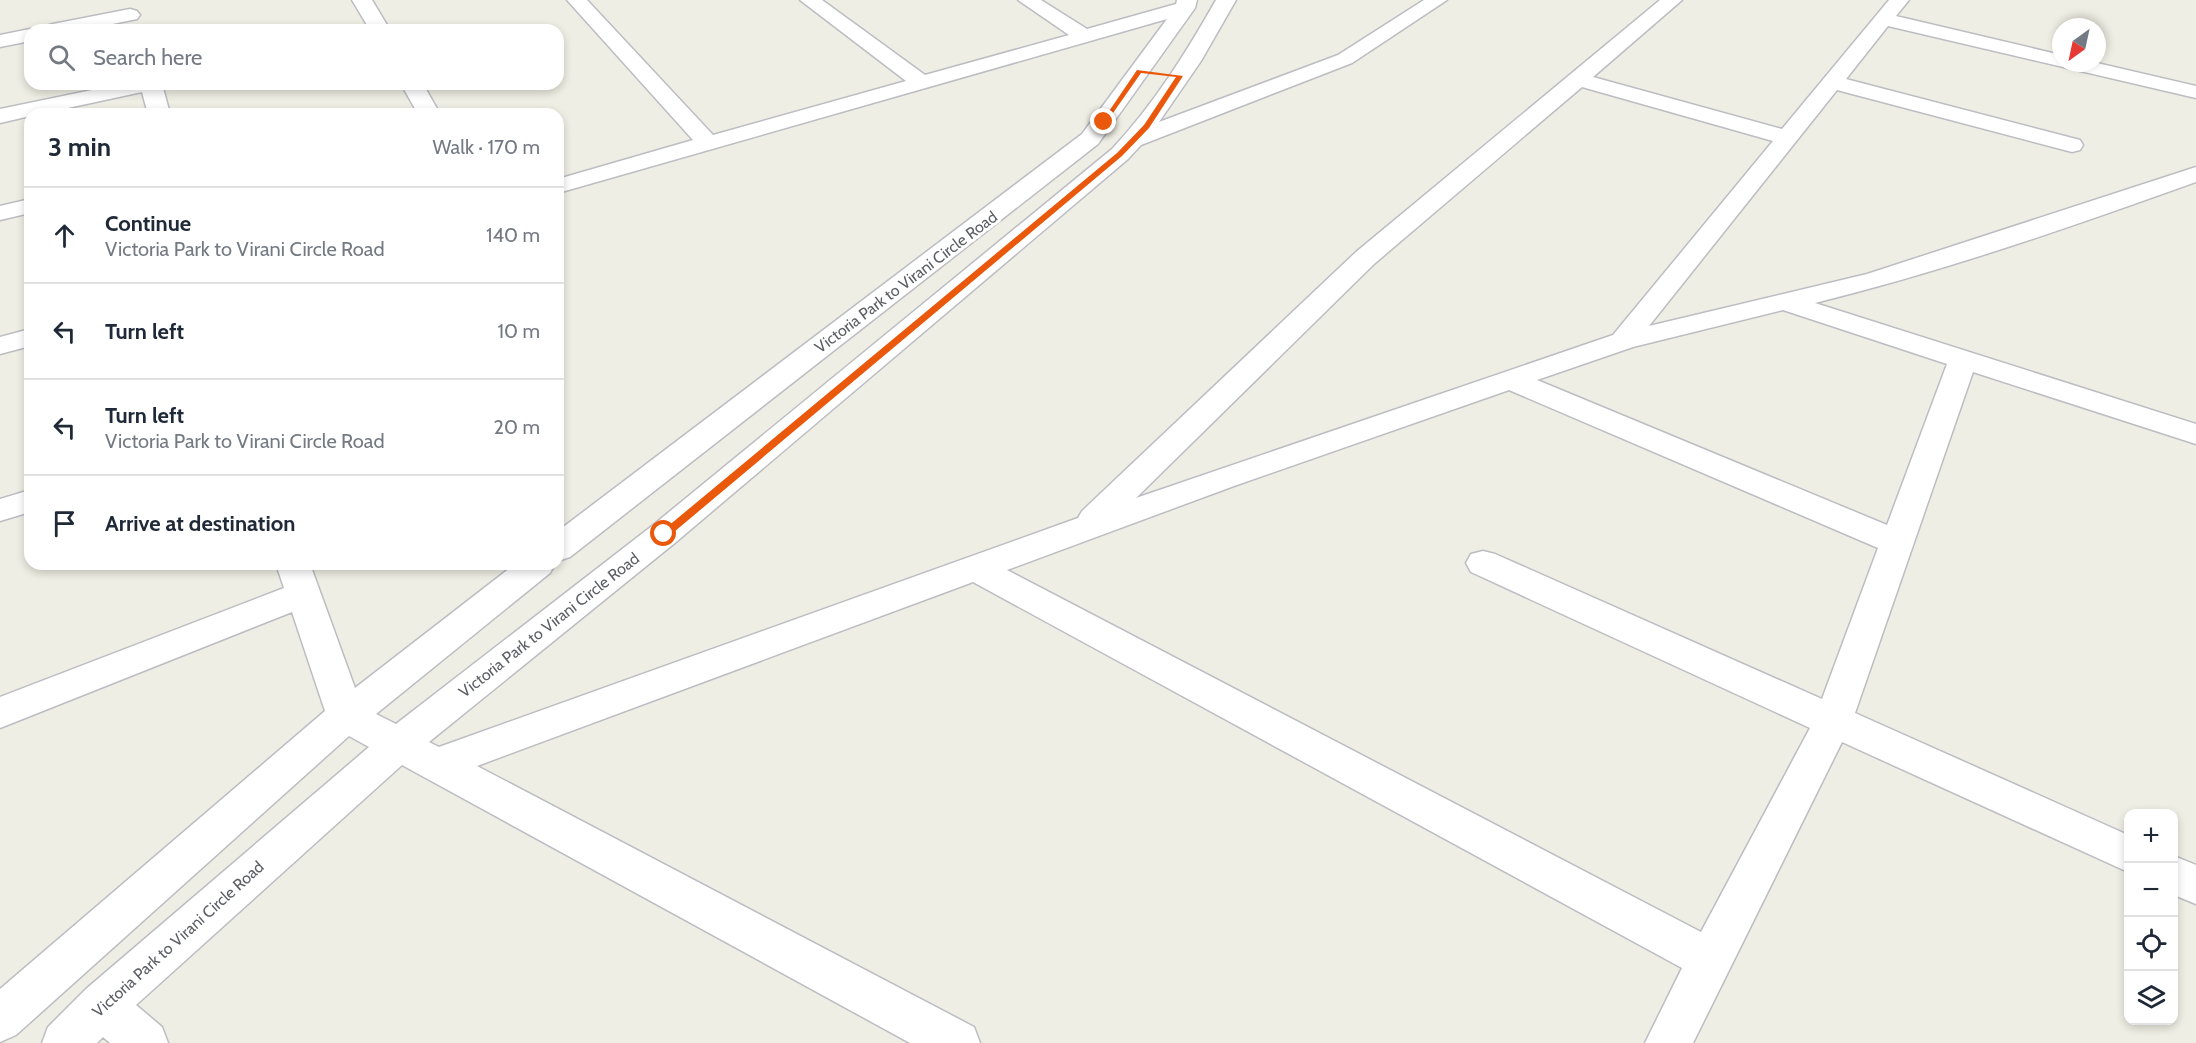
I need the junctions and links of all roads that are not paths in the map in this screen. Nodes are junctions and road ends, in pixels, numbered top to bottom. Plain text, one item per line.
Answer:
1 (362, 0) edge
2 (577, 0) edge
3 (810, 0) edge
4 (1028, 0) edge
5 (1226, 0) edge
6 (1437, 0) edge
7 (1672, 0) edge
8 (1899, 0) edge
9 (1186, 4) edge
10 (130, 15) edge
11 (1884, 19) junction
12 (84, 24) edge
13 (376, 24) edge
14 (24, 36) edge
15 (1084, 36) junction
16 (0, 40) edge
17 (2052, 59) edge
18 (1140, 71) junction
19 (2106, 71) edge
20 (1180, 76) junction
21 (1577, 79) junction
22 (921, 82) junction
23 (1832, 82) junction
24 (123, 90) edge
25 (153, 90) edge
26 (415, 90) edge
27 (2196, 92) edge
28 (38, 108) edge
29 (157, 108) edge
30 (426, 108) edge
31 (24, 111) edge
32 (0, 116) edge
33 (1788, 138) junction
34 (1134, 139) junction
35 (708, 143) junction
36 (2072, 145) dead end
37 (2196, 174) edge
38 (564, 184) edge
39 (24, 207) edge
40 (0, 213) edge
41 (1785, 302) junction
42 (24, 339) edge
43 (1623, 341) junction
44 (0, 346) edge
45 (1963, 359) junction
46 (1510, 380) junction
47 (2196, 434) edge
48 (24, 503) edge
49 (0, 510) edge
50 (1084, 529) junction
51 (1897, 542) junction
52 (564, 544) edge
53 (1483, 563) dead end
54 (975, 568) junction
55 (530, 570) edge
56 (298, 579) edge
57 (0, 713) edge
58 (346, 716) junction
59 (1833, 721) junction
60 (399, 744) junction
61 (438, 764) junction
62 (2124, 852) edge
63 (2178, 877) edge
64 (2196, 885) edge
65 (1710, 960) junction
66 (102, 1005) junction
67 (0, 1019) edge
68 (65, 1043) edge
69 (145, 1043) edge
70 (957, 1043) edge
71 (1668, 1043) edge

1 - 13 street
2 - 35 street
3 - 22 street
4 - 15 street
5 - 20 street, Victoria Park to Virani Circle Road
6 - 34 street
7 - 21 street
8 - 11 street
9 - 15 street
9 - 18 street, Victoria Park to Virani Circle Road
10 - 12 street
11 - 17 street
11 - 23 street
14 - 16 street
15 - 22 street
18 - 20 street
18 - 52 street, Victoria Park to Virani Circle Road
19 - 27 street
20 - 34 street, Victoria Park to Virani Circle Road
21 - 33 street
21 - 50 street
22 - 35 street
23 - 33 street
23 - 36 street
24 - 28 street
25 - 29 street
26 - 30 street
31 - 32 street
33 - 43 street
34 - 60 street, Victoria Park to Virani Circle Road
35 - 38 street
37 - 41 street
39 - 40 street
41 - 43 street
41 - 45 street
42 - 44 street
43 - 46 street
45 - 47 street
45 - 51 street
46 - 50 street
46 - 51 street
48 - 49 street
50 - 54 street
51 - 59 street
53 - 59 street
54 - 61 street
54 - 65 street
55 - 58 street
56 - 57 street
56 - 58 street
58 - 60 street
58 - 67 street
59 - 62 street
59 - 65 street
60 - 61 street
60 - 66 street, Victoria Park to Virani Circle Road
61 - 70 street
63 - 64 street
65 - 71 street
66 - 68 street, Victoria Park to Virani Circle Road
66 - 69 street

